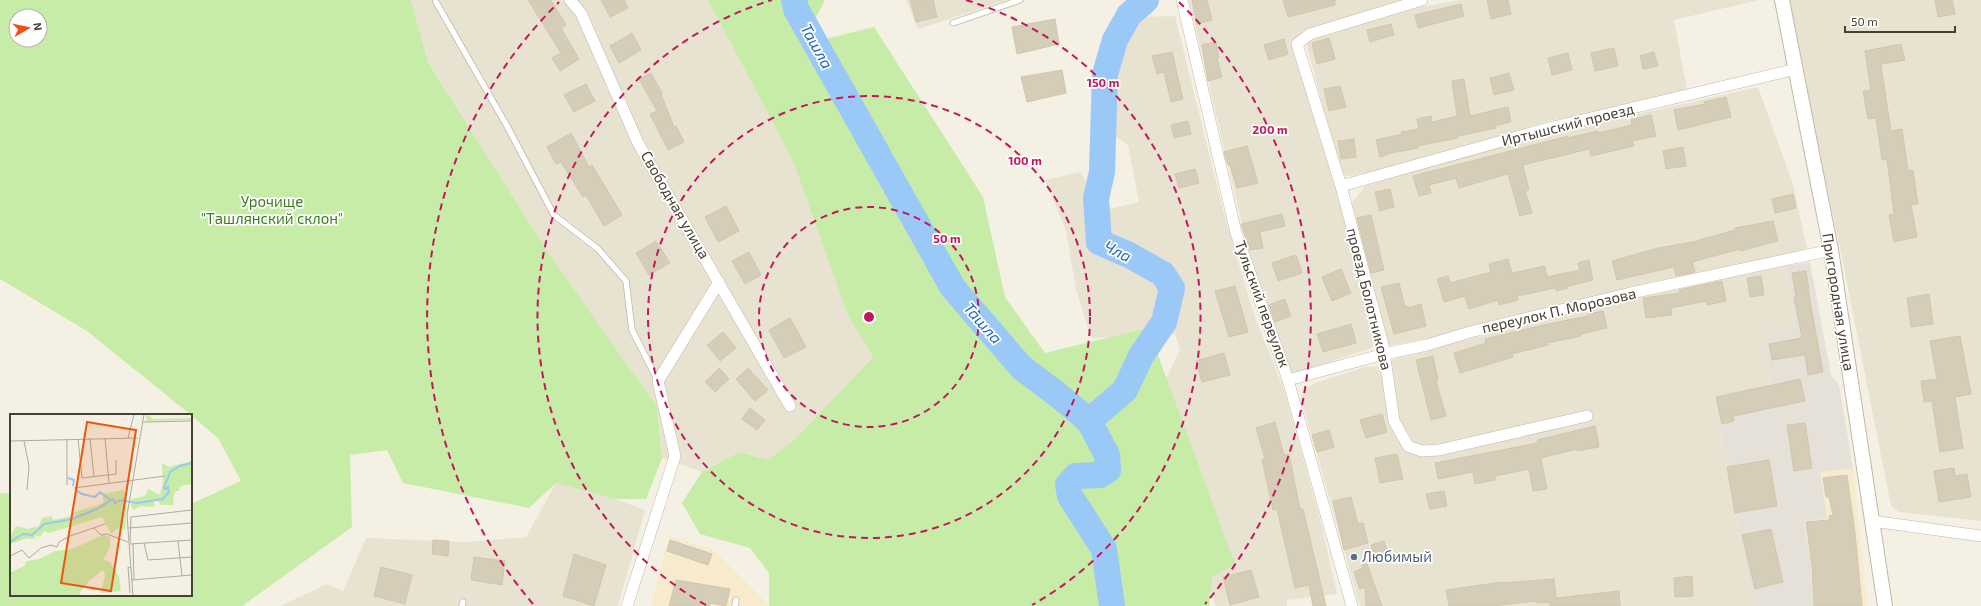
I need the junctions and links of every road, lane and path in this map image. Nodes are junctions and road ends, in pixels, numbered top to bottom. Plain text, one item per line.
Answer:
1 (570, 0) edge
2 (1020, 0) edge
3 (1182, 0) edge
4 (1422, 0) edge
5 (1782, 0) edge
6 (436, 2) dead end
7 (953, 23) dead end
8 (1796, 68) junction
9 (1341, 186) junction
10 (1831, 250) junction
11 (719, 282) junction
12 (1384, 354) junction
13 (1288, 380) junction
14 (658, 381) junction
15 (790, 406) dead end
16 (1587, 416) dead end
17 (1872, 521) junction
18 (1981, 536) edge
19 (627, 606) edge
20 (1352, 606) edge
21 (1884, 606) edge

1 - 11 street, Свободная улица
2 - 7 lane
3 - 13 street, Тульский переулок
4 - 9 street, проезд Болотникова
5 - 8 street, Пригородная улица
6 - 14 lane
8 - 9 street, Иртышский проезд
8 - 10 street, Пригородная улица
9 - 12 street, проезд Болотникова
10 - 12 street, переулок П. Морозова
10 - 17 street, Пригородная улица
11 - 14 street
11 - 15 street, Свободная улица
12 - 13 street, переулок П. Морозова
12 - 16 street, проезд Болотникова
13 - 20 street, Тульский переулок
14 - 19 street
17 - 18 street
17 - 21 street, Пригородная улица

